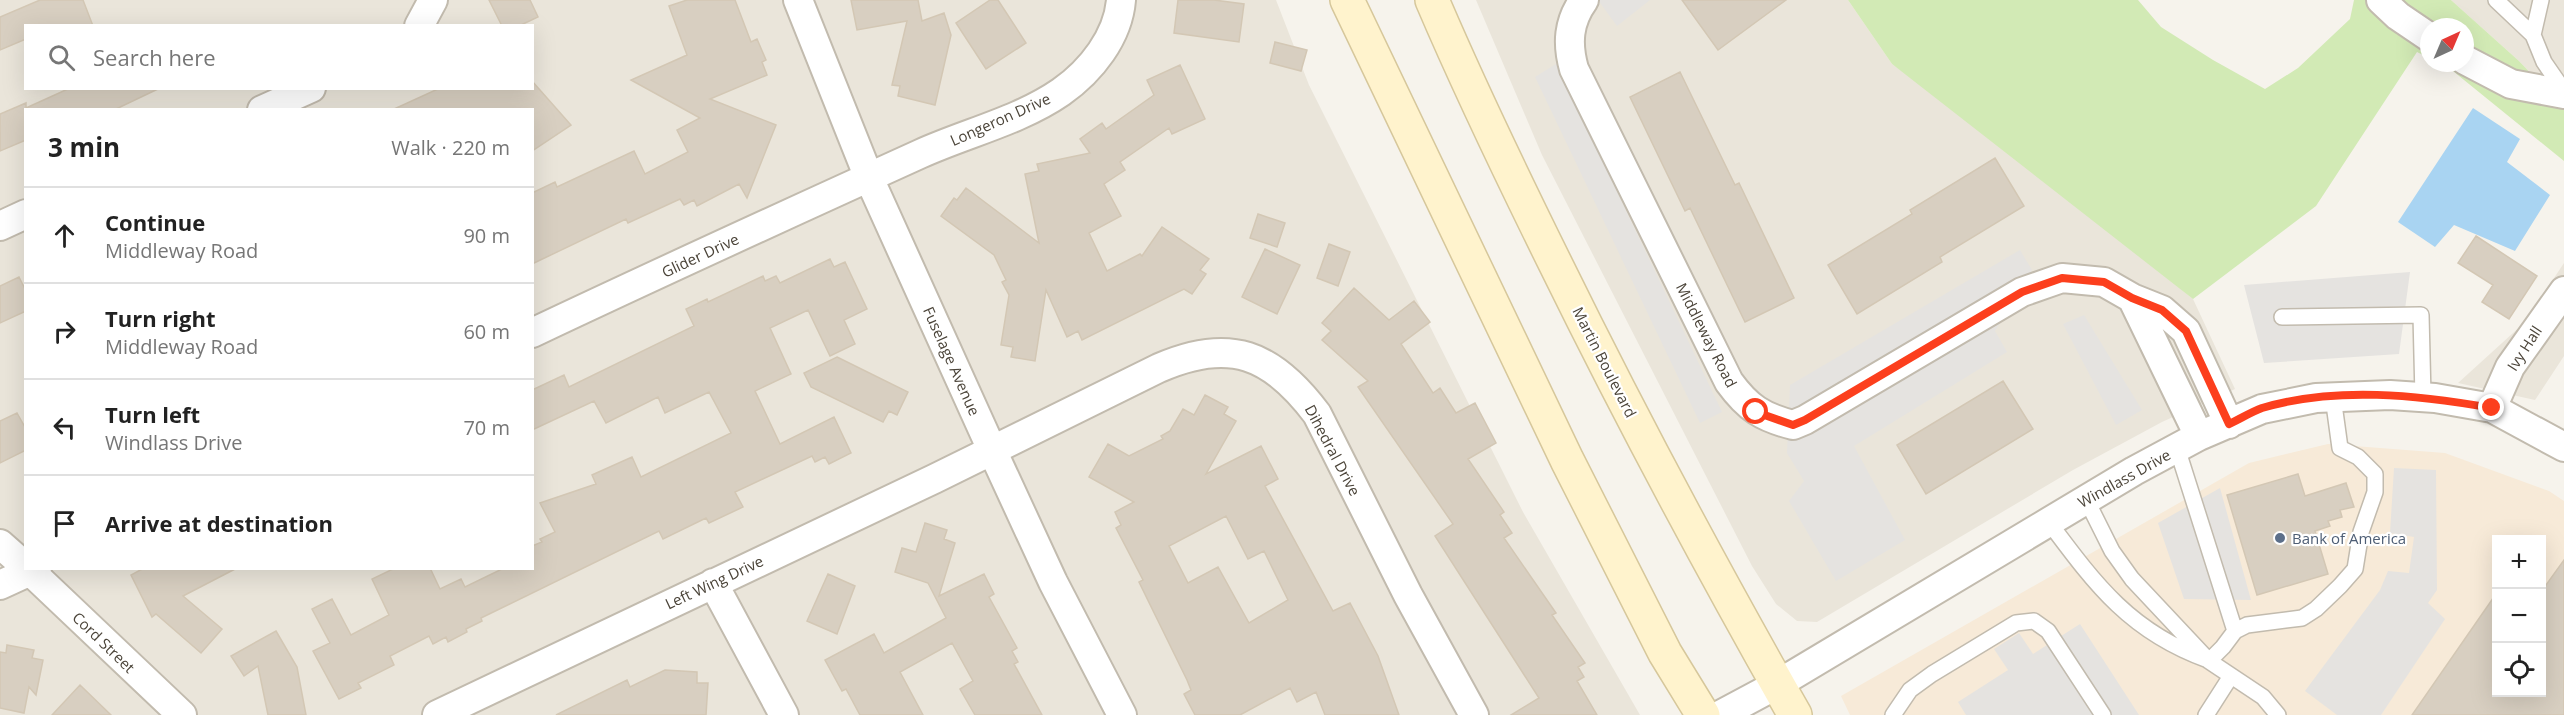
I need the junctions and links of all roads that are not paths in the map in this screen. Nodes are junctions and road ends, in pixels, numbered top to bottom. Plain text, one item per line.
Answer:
1 (433, 0) edge
2 (798, 0) edge
3 (1121, 0) edge
4 (1347, 0) edge
5 (1432, 0) edge
6 (1584, 0) edge
7 (2381, 0) edge
8 (2496, 0) edge
9 (2541, 0) edge
10 (420, 24) edge
11 (2420, 31) edge
12 (2533, 35) junction
13 (2474, 65) edge
14 (307, 90) edge
15 (2564, 92) edge
16 (266, 108) edge
17 (869, 178) junction
18 (24, 215) edge
19 (0, 226) edge
20 (2564, 291) edge
21 (2132, 298) junction
22 (2282, 317) dead end
23 (534, 332) edge
24 (2333, 397) junction
25 (2423, 397) junction
26 (2492, 408) junction
27 (2229, 424) junction
28 (2188, 442) junction
29 (2564, 447) edge
30 (992, 450) junction
31 (2086, 500) junction
32 (2048, 521) junction
33 (0, 544) edge
34 (24, 564) edge
35 (28, 570) edge
36 (31, 570) edge
37 (713, 583) junction
38 (0, 585) edge
39 (2235, 631) junction
40 (2210, 661) junction
41 (2231, 676) junction
42 (1778, 684) junction
43 (182, 715) edge
44 (437, 715) edge
45 (784, 715) edge
46 (1122, 715) edge
47 (1474, 715) edge
48 (1703, 715) edge
49 (1720, 715) edge
50 (1796, 715) edge
51 (1893, 715) edge
52 (2103, 715) edge
53 (2206, 715) edge
54 (2278, 715) edge

1 - 10 street
2 - 17 street, Fuselage Avenue
3 - 17 street, Longeron Drive
4 - 48 main road
5 - 42 main road, Martin Boulevard
6 - 21 street, Middleway Road
7 - 11 street
8 - 12 lane
9 - 12 lane
12 - 15 lane
13 - 15 street
14 - 16 street
17 - 23 street, Glider Drive
17 - 30 street, Fuselage Avenue
18 - 19 street
20 - 26 street, Ivy Hall
21 - 27 street, Middleway Road
21 - 28 street
22 - 25 lane
24 - 25 street, Windlass Drive
24 - 27 street, Windlass Drive
24 - 39 lane
25 - 26 street, Windlass Drive
26 - 29 street, Windlass Drive
27 - 28 street, Windlass Drive
28 - 31 street, Windlass Drive
28 - 39 lane
30 - 37 street, Left Wing Drive
30 - 46 street, Fuselage Avenue
30 - 47 street, Dihedral Drive
31 - 32 street, Windlass Drive
31 - 40 lane
32 - 40 lane
32 - 42 street, Windlass Drive
33 - 34 street, Cord Street
35 - 38 street
36 - 43 street, Cord Street
37 - 44 street, Left Wing Drive
37 - 45 street
39 - 40 lane
40 - 41 lane
41 - 53 lane
41 - 54 lane
42 - 49 street, Windlass Drive
42 - 50 main road, Martin Boulevard
51 - 52 lane

